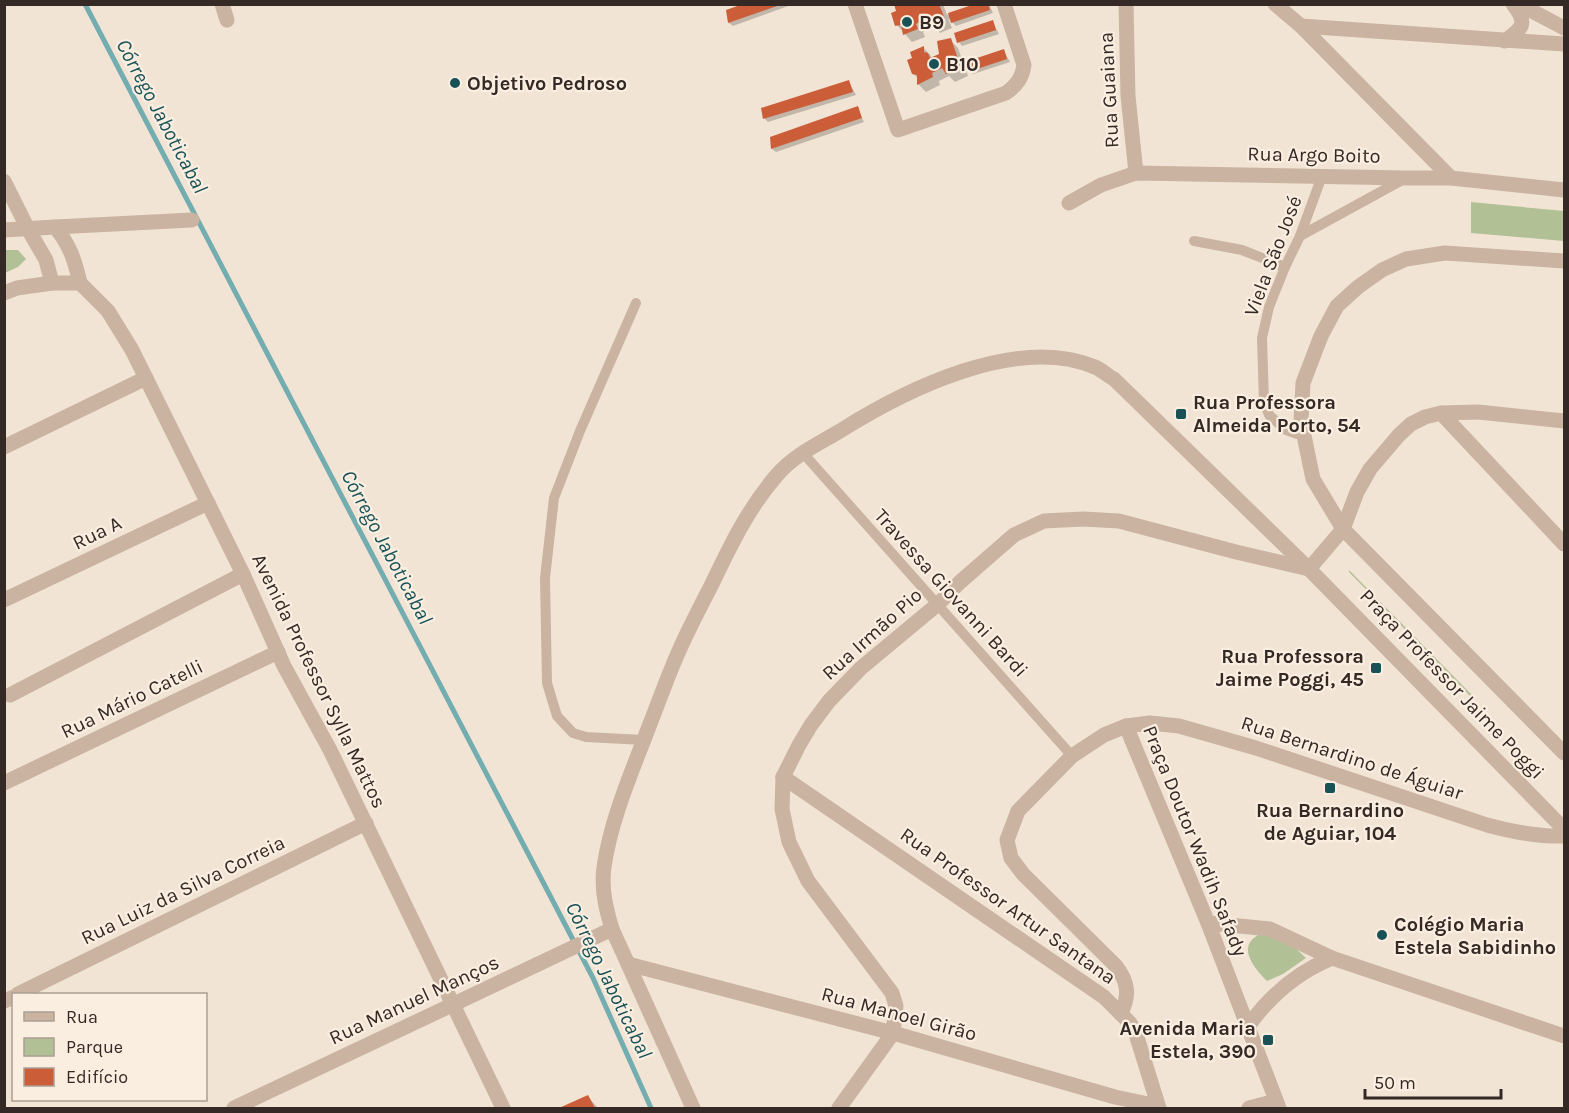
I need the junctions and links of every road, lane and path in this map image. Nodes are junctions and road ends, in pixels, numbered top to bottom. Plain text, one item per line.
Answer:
1 (222, 4) edge
2 (855, 4) edge
3 (1004, 4) edge
4 (1125, 4) edge
5 (1275, 4) edge
6 (1513, 4) edge
7 (1519, 4) edge
8 (227, 20) dead end
9 (1301, 26) junction
10 (1564, 28) edge
11 (1505, 41) junction
12 (1564, 44) edge
13 (1136, 173) junction
14 (1322, 176) junction
15 (1404, 178) junction
16 (1451, 178) junction
17 (4, 181) edge
18 (1564, 190) edge
19 (1069, 203) dead end
20 (192, 220) dead end
21 (55, 227) junction
22 (28, 229) junction
23 (4, 230) edge
24 (1300, 236) junction
25 (1194, 241) dead end
26 (1564, 261) edge
27 (1285, 267) junction
28 (52, 283) junction
29 (80, 283) junction
30 (4, 293) edge
31 (636, 303) dead end
32 (146, 378) junction
33 (1441, 413) junction
34 (1564, 421) edge
35 (1303, 436) junction
36 (4, 447) edge
37 (803, 453) junction
38 (208, 503) junction
39 (1343, 530) junction
40 (1564, 544) edge
41 (1310, 569) junction
42 (243, 574) junction
43 (4, 600) edge
44 (938, 604) junction
45 (278, 652) junction
46 (10, 695) dead end
47 (1126, 726) junction
48 (644, 740) junction
49 (1564, 753) edge
50 (1072, 756) junction
51 (783, 777) junction
52 (4, 783) edge
53 (366, 823) junction
54 (1564, 829) edge
55 (1564, 836) edge
56 (1208, 922) junction
57 (612, 930) junction
58 (1332, 958) junction
59 (628, 964) junction
60 (20, 993) edge
61 (454, 1004) junction
62 (1121, 1013) junction
63 (1247, 1028) junction
64 (893, 1033) junction
65 (1564, 1036) edge
66 (1278, 1105) edge
67 (1158, 1107) edge
68 (234, 1108) edge
69 (503, 1108) edge
70 (693, 1108) edge
71 (839, 1108) edge
72 (1249, 1108) edge

1 - 8 street
2 - 3 street
4 - 13 street, Rua Guaiana
5 - 9 street
6 - 11 street
7 - 10 street
9 - 11 street
9 - 16 street
11 - 12 street
13 - 14 street, Rua Argo Boito
13 - 19 street, Rua Argo Boito
14 - 15 street, Rua Argo Boito
14 - 24 lane, Viela São José
15 - 16 street, Rua Argo Boito
15 - 24 lane
16 - 18 street, Rua Argo Boito
17 - 22 street
20 - 21 street
21 - 22 street
21 - 29 street
22 - 23 street
22 - 28 street
24 - 27 lane, Viela São José
25 - 27 lane
26 - 35 street, Praça Professor Jaime Poggi
27 - 35 lane, Viela São José
28 - 29 street
28 - 30 street
29 - 32 street, Avenida Professor Sylla Mattos
31 - 48 lane
32 - 36 street
32 - 38 street, Avenida Professor Sylla Mattos
33 - 34 street
33 - 39 street
33 - 40 street
35 - 39 street, Praça Professor Jaime Poggi
37 - 41 street, Praça Professor Jaime Poggi
37 - 44 lane, Travessa Giovanni Bardi
37 - 48 street, Praça Professor Jaime Poggi
38 - 42 street, Avenida Professor Sylla Mattos
38 - 43 street, Rua A
39 - 41 street
39 - 49 street, Praça Professor Jaime Poggi
41 - 44 street, Rua Irmão Pio
41 - 54 street, Praça Professor Jaime Poggi
42 - 45 street, Avenida Professor Sylla Mattos
42 - 46 street
44 - 50 lane, Travessa Giovanni Bardi
44 - 51 street, Rua Irmão Pio
45 - 52 street, Rua Mário Catelli
45 - 53 street, Avenida Professor Sylla Mattos
47 - 50 street, Praça Doutor Wadih Safady
47 - 55 street, Rua Bernardino de Águiar
47 - 56 street, Praça Doutor Wadih Safady
48 - 57 street, Praça Professor Jaime Poggi
50 - 62 street, Praça Doutor Wadih Safady
51 - 62 street, Rua Professor Artur Santana
51 - 64 street, Rua Irmão Pio
53 - 60 street, Rua Luiz da Silva Correia
53 - 61 street, Avenida Professor Sylla Mattos
56 - 58 street
56 - 63 street, Praça Doutor Wadih Safady
57 - 59 street, Praça Professor Jaime Poggi
57 - 61 street, Rua Manuel Manços
58 - 63 street
58 - 65 street
59 - 64 street, Rua Manoel Girão
59 - 70 street, Praça Professor Jaime Poggi
61 - 68 street, Rua Manuel Manços
61 - 69 street, Avenida Professor Sylla Mattos
62 - 67 street, Rua Professor Artur Santana
63 - 66 street, Praça Doutor Wadih Safady
64 - 67 street, Rua Manoel Girão
64 - 71 street
66 - 72 street

